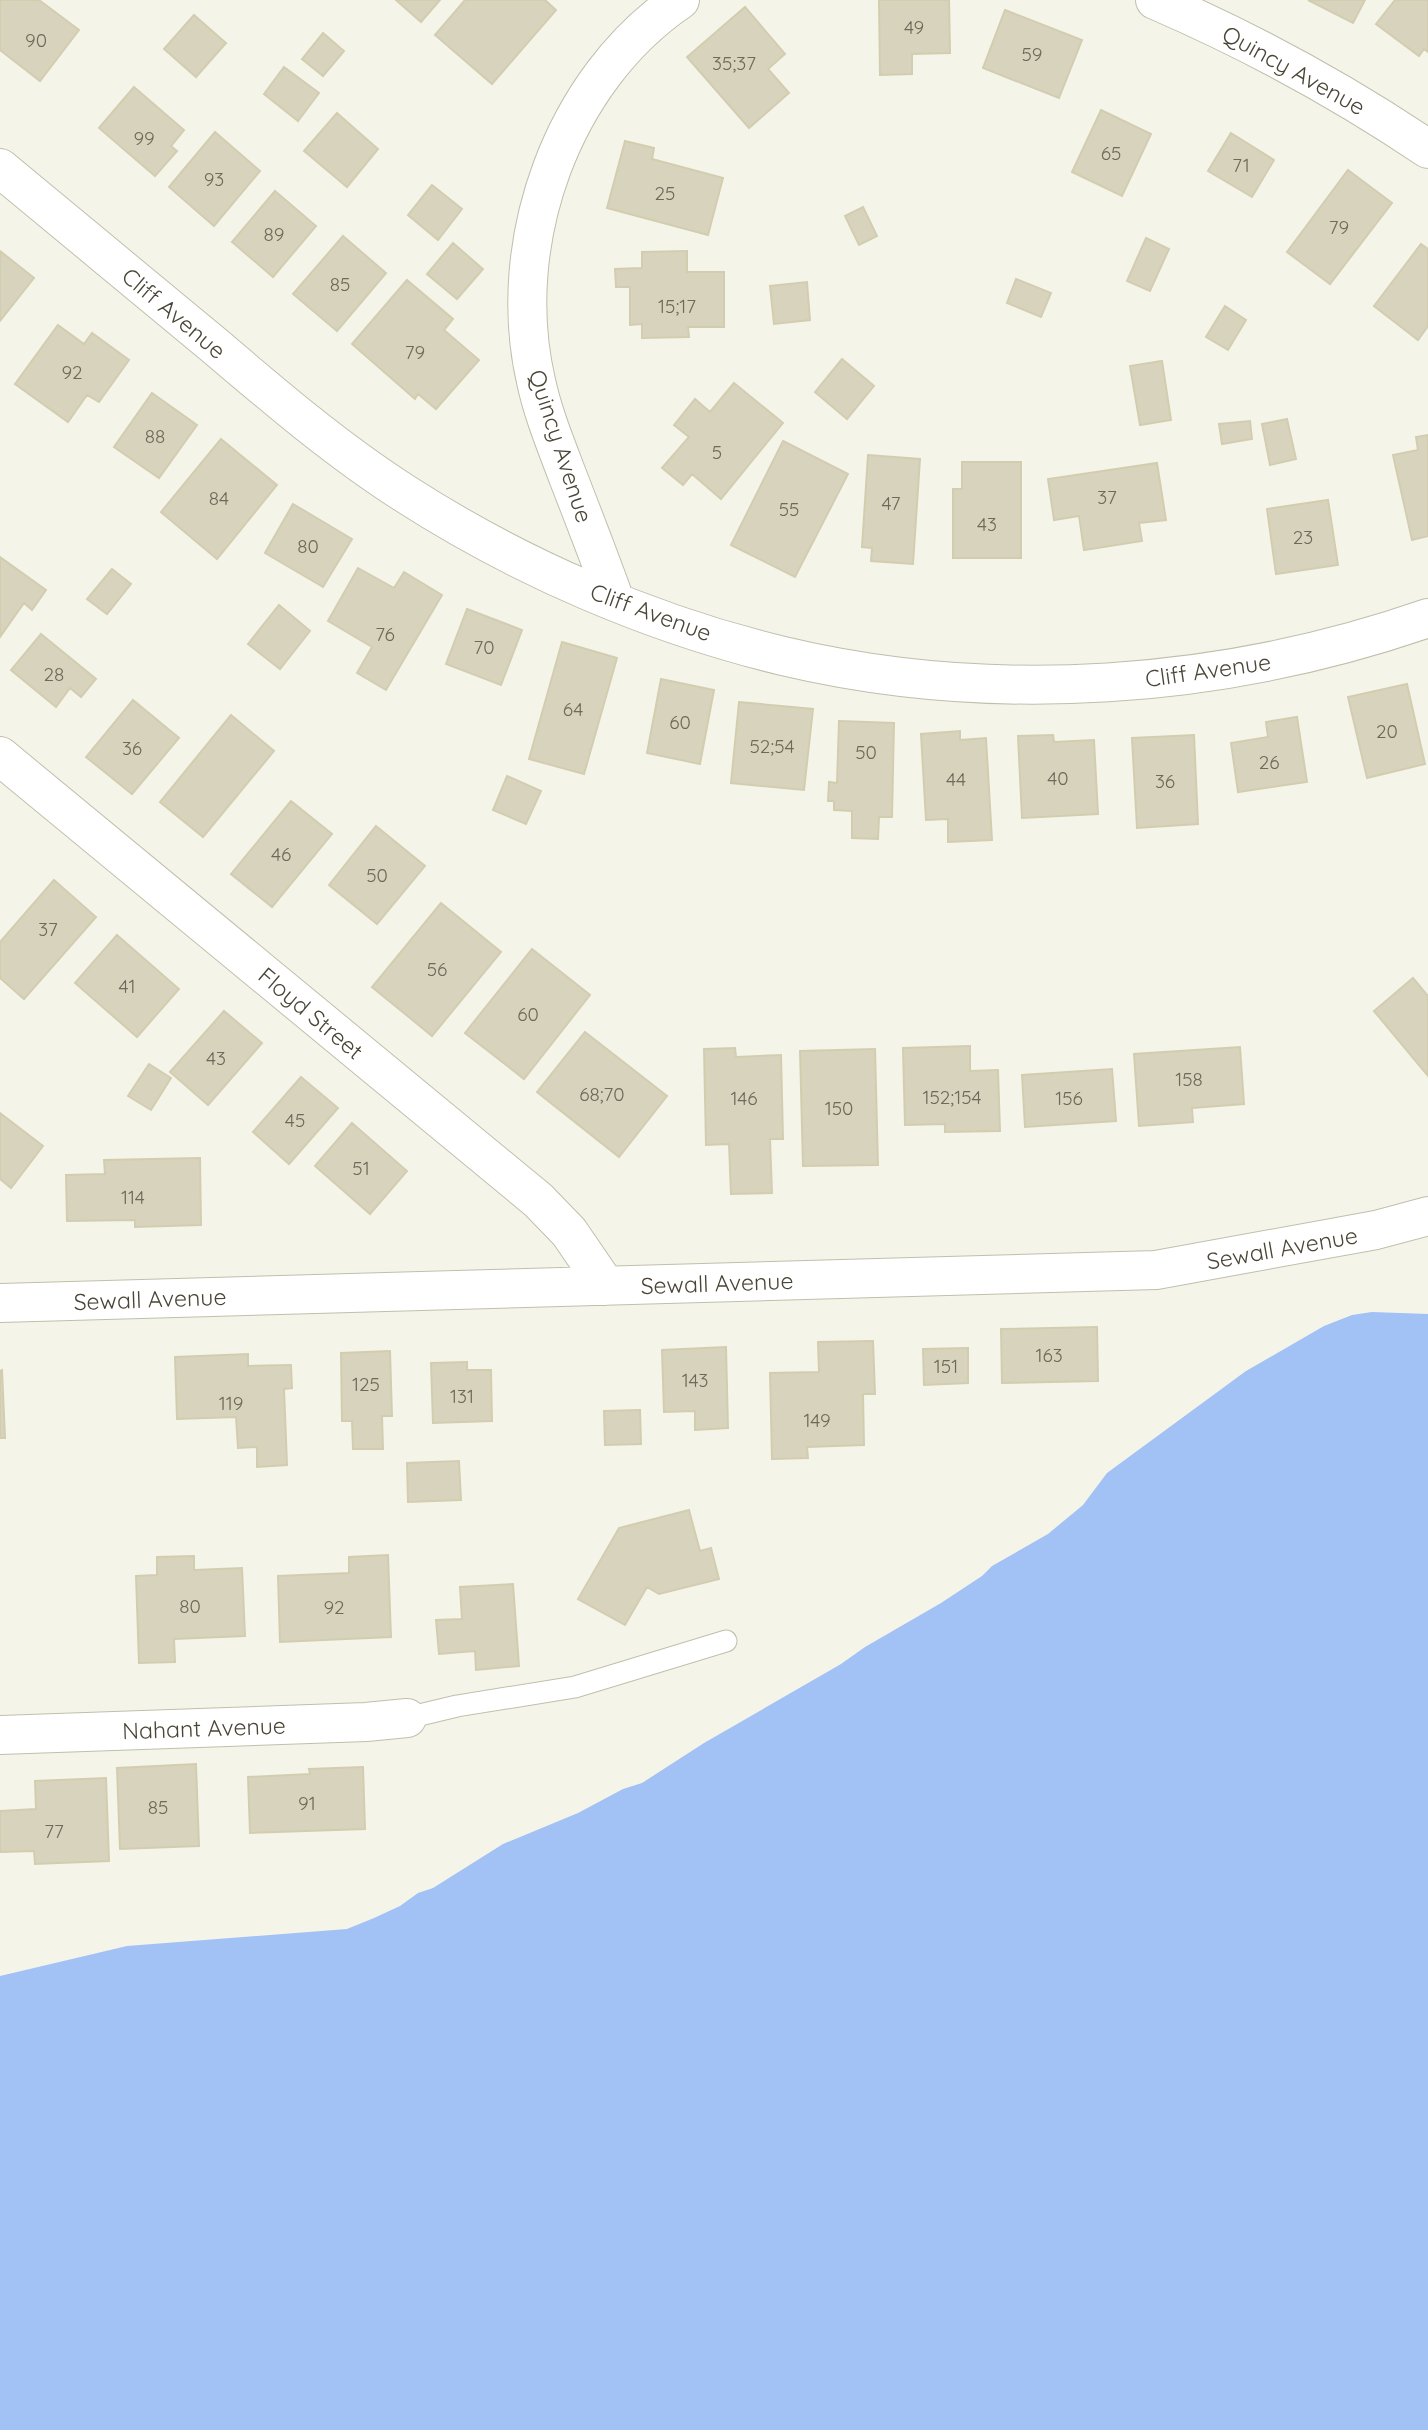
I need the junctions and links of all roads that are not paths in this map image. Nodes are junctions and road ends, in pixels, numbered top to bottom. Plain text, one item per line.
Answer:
1 (1155, 0) edge
2 (657, 6) edge
3 (1428, 149) edge
4 (0, 168) edge
5 (615, 601) junction
6 (1428, 618) edge
7 (0, 756) edge
8 (1428, 1216) edge
9 (606, 1286) junction
10 (0, 1303) edge
11 (726, 1641) dead end
12 (407, 1718) joint
13 (0, 1735) edge

1 - 3 street, Quincy Avenue
2 - 5 street, Quincy Avenue
4 - 5 street, Cliff Avenue
5 - 6 street, Cliff Avenue
7 - 9 street, Floyd Street
8 - 9 street, Sewall Avenue
9 - 10 street, Sewall Avenue
11 - 12 lane
12 - 13 street, Nahant Avenue

